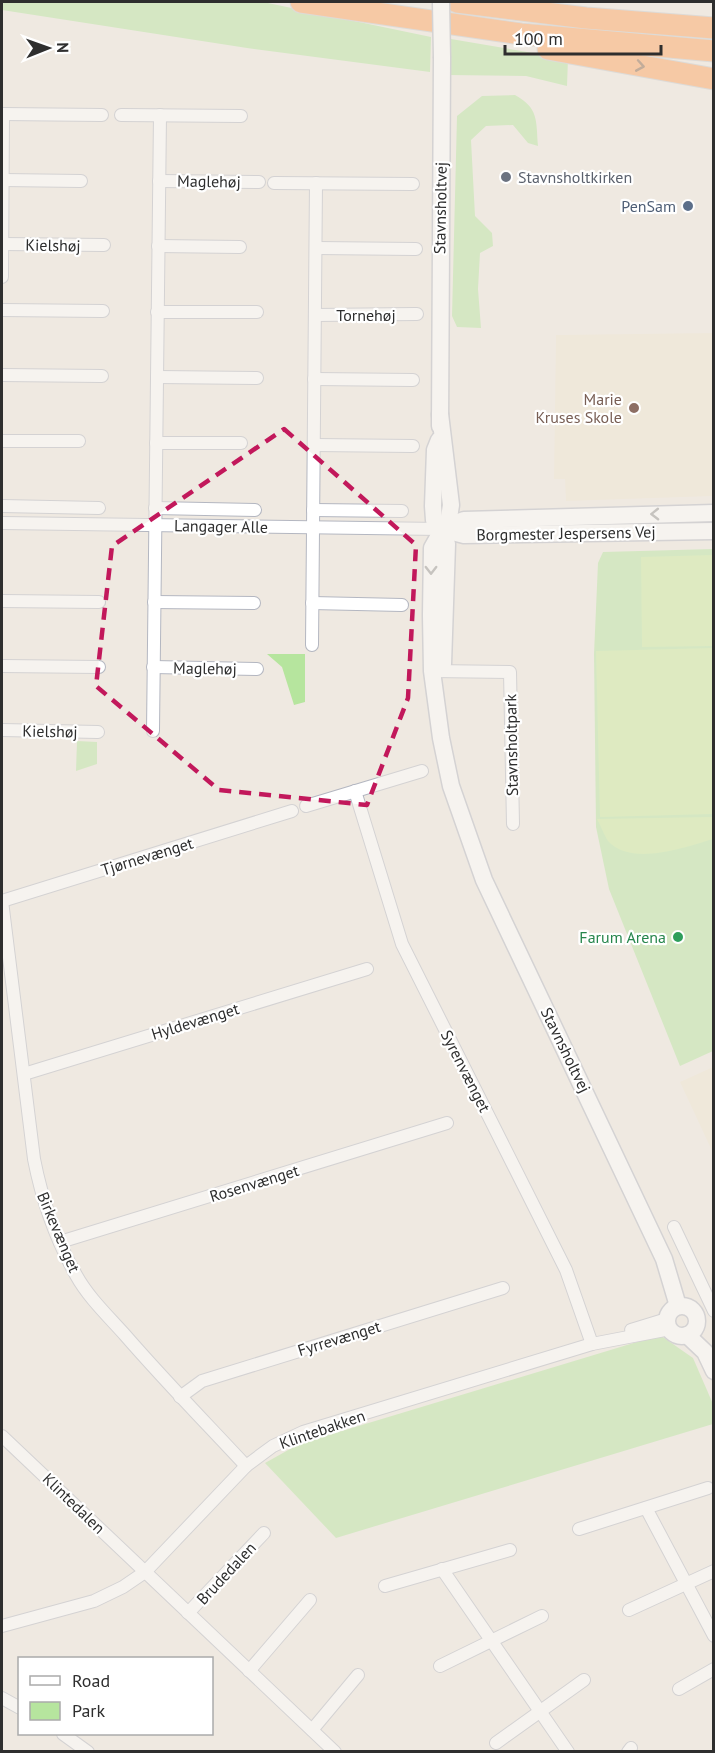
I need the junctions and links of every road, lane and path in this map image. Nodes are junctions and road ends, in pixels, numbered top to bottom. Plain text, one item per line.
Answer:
1 (301, 2) edge
2 (441, 2) edge
3 (458, 2) edge
4 (356, 12) junction
5 (714, 28) edge
6 (714, 51) edge
7 (714, 79) edge
8 (2, 114) edge
9 (102, 115) dead end
10 (121, 115) dead end
11 (160, 115) junction
12 (241, 116) dead end
13 (3, 180) edge
14 (81, 181) dead end
15 (159, 181) junction
16 (259, 182) dead end
17 (274, 183) dead end
18 (316, 183) junction
19 (413, 184) dead end
20 (2, 244) edge
21 (104, 245) dead end
22 (158, 246) junction
23 (240, 247) dead end
24 (316, 248) junction
25 (416, 249) dead end
26 (2, 277) edge
27 (2, 310) edge
28 (103, 311) dead end
29 (157, 312) junction
30 (257, 312) dead end
31 (417, 314) dead end
32 (315, 315) junction
33 (2, 375) edge
34 (102, 376) dead end
35 (157, 377) junction
36 (257, 378) dead end
37 (314, 379) junction
38 (413, 380) dead end
39 (441, 414) junction
40 (2, 441) edge
41 (79, 441) dead end
42 (156, 443) junction
43 (241, 443) dead end
44 (314, 445) junction
45 (413, 446) dead end
46 (2, 506) edge
47 (99, 508) dead end
48 (155, 508) junction
49 (255, 510) dead end
50 (313, 510) junction
51 (402, 511) dead end
52 (714, 513) edge
53 (2, 523) edge
54 (155, 524) junction
55 (582, 524) junction
56 (313, 527) junction
57 (441, 529) junction
58 (714, 531) edge
59 (2, 601) edge
60 (99, 602) dead end
61 (154, 602) junction
62 (254, 603) dead end
63 (312, 603) junction
64 (402, 605) dead end
65 (312, 645) dead end
66 (2, 666) edge
67 (153, 667) junction
68 (99, 668) dead end
69 (257, 669) dead end
70 (438, 672) junction
71 (2, 730) edge
72 (153, 731) dead end
73 (98, 732) dead end
74 (422, 771) dead end
75 (356, 791) junction
76 (306, 806) dead end
77 (292, 811) dead end
78 (513, 824) dead end
79 (2, 901) edge
80 (367, 969) dead end
81 (24, 1074) junction
82 (447, 1124) dead end
83 (674, 1227) dead end
84 (60, 1242) junction
85 (503, 1288) dead end
86 (714, 1311) edge
87 (676, 1315) junction
88 (691, 1331) junction
89 (592, 1344) junction
90 (714, 1353) edge
91 (714, 1371) edge
92 (180, 1397) junction
93 (2, 1438) edge
94 (246, 1467) junction
95 (708, 1488) dead end
96 (646, 1508) junction
97 (579, 1529) dead end
98 (264, 1533) dead end
99 (510, 1550) dead end
100 (442, 1569) junction
101 (714, 1571) edge
102 (145, 1572) junction
103 (685, 1584) junction
104 (385, 1586) dead end
105 (310, 1600) dead end
106 (629, 1610) dead end
107 (188, 1613) junction
108 (542, 1616) dead end
109 (2, 1626) edge
110 (714, 1636) edge
111 (491, 1640) junction
112 (440, 1666) dead end
113 (714, 1669) edge
114 (249, 1671) junction
115 (358, 1675) dead end
116 (584, 1680) dead end
117 (679, 1689) dead end
118 (2, 1698) edge
119 (18, 1707) edge
120 (540, 1711) junction
121 (312, 1730) junction
122 (64, 1735) edge
123 (496, 1743) dead end
124 (88, 1752) edge
125 (335, 1752) edge
126 (568, 1752) edge

1 - 4 highway
2 - 39 street, Stavnsholtvej, bridge
3 - 5 highway
4 - 6 highway
4 -> 7 highway
8 - 9 street, Kielshøj
8 - 13 street, Kielshøj
10 - 11 street
11 - 12 street
11 - 15 street, Maglehøj
13 - 14 street
13 - 20 street, Kielshøj
15 - 16 street, Maglehøj
15 - 22 street, Maglehøj
17 - 18 street
18 - 19 street
18 - 24 street, Tornehøj
20 - 21 street, Kielshøj
20 - 26 street, Kielshøj
22 - 23 street
22 - 29 street, Maglehøj
24 - 25 street
24 - 32 street, Tornehøj
27 - 28 street
29 - 30 street
29 - 35 street, Maglehøj
31 - 32 street, Tornehøj
32 - 37 street, Tornehøj
33 - 34 street
35 - 36 street
35 - 42 street, Maglehøj
37 - 38 street
37 - 44 street, Tornehøj
39 - 57 street, Stavnsholtvej
39 - 57 street, Stavnsholtvej
40 - 41 street
42 - 43 street
42 - 48 street, Maglehøj
44 - 45 street
44 - 50 street, Tornehøj
46 - 47 street
48 - 49 street
48 - 54 street, Maglehøj
50 - 51 street
50 - 56 street, Tornehøj
52 -> 55 street, Borgmester Jespersens Vej
53 - 54 street, Langager Alle
54 - 56 street, Langager Alle
54 - 61 street, Maglehøj
55 - 57 street, Borgmester Jespersens Vej
55 - 58 street, Borgmester Jespersens Vej
56 - 57 street, Langager Alle
56 - 63 street, Tornehøj
57 - 70 street, Stavnsholtvej
59 - 60 street
61 - 62 street
61 - 67 street, Maglehøj
63 - 64 street
63 - 65 street, Tornehøj
66 - 68 street
67 - 69 street, Maglehøj
67 - 72 street, Maglehøj
70 - 78 street, Stavnsholtpark
70 - 87 street, Stavnsholtvej
71 - 73 street, Kielshøj
74 - 75 street
75 - 76 street
75 - 89 street, Syrenvænget
77 - 79 street, Tjørnevænget
79 - 81 street, Birkevænget
80 - 81 street, Hyldevænget
81 - 84 street, Birkevænget
82 - 84 street, Rosenvænget
83 - 86 street
84 - 92 street, Birkevænget
85 - 92 street, Fyrrevænget
87 - 88 street
87 - 88 street, Stavnsholtvej
87 - 89 street, Klintebakken
88 - 90 street
88 - 91 street
89 - 94 street, Klintebakken
92 - 94 street, Birkevænget
93 - 102 street, Klintedalen
94 - 102 street, Klintebakken
95 - 96 street
96 - 97 street
96 - 103 street
98 - 107 street, Brudedalen
99 - 100 street
100 - 104 street
100 - 111 street
101 - 103 street
102 - 107 street, Brudedalen
102 - 109 street, Klintebakken
103 - 106 street
103 - 110 street
105 - 114 street
107 - 114 street, Brudedalen
108 - 111 street
111 - 112 street
111 - 120 street
113 - 117 street
114 - 121 street, Brudedalen
115 - 121 street
116 - 120 street
118 - 119 street
120 - 123 street
120 - 126 street
121 - 125 street, Brudedalen
122 - 124 street

